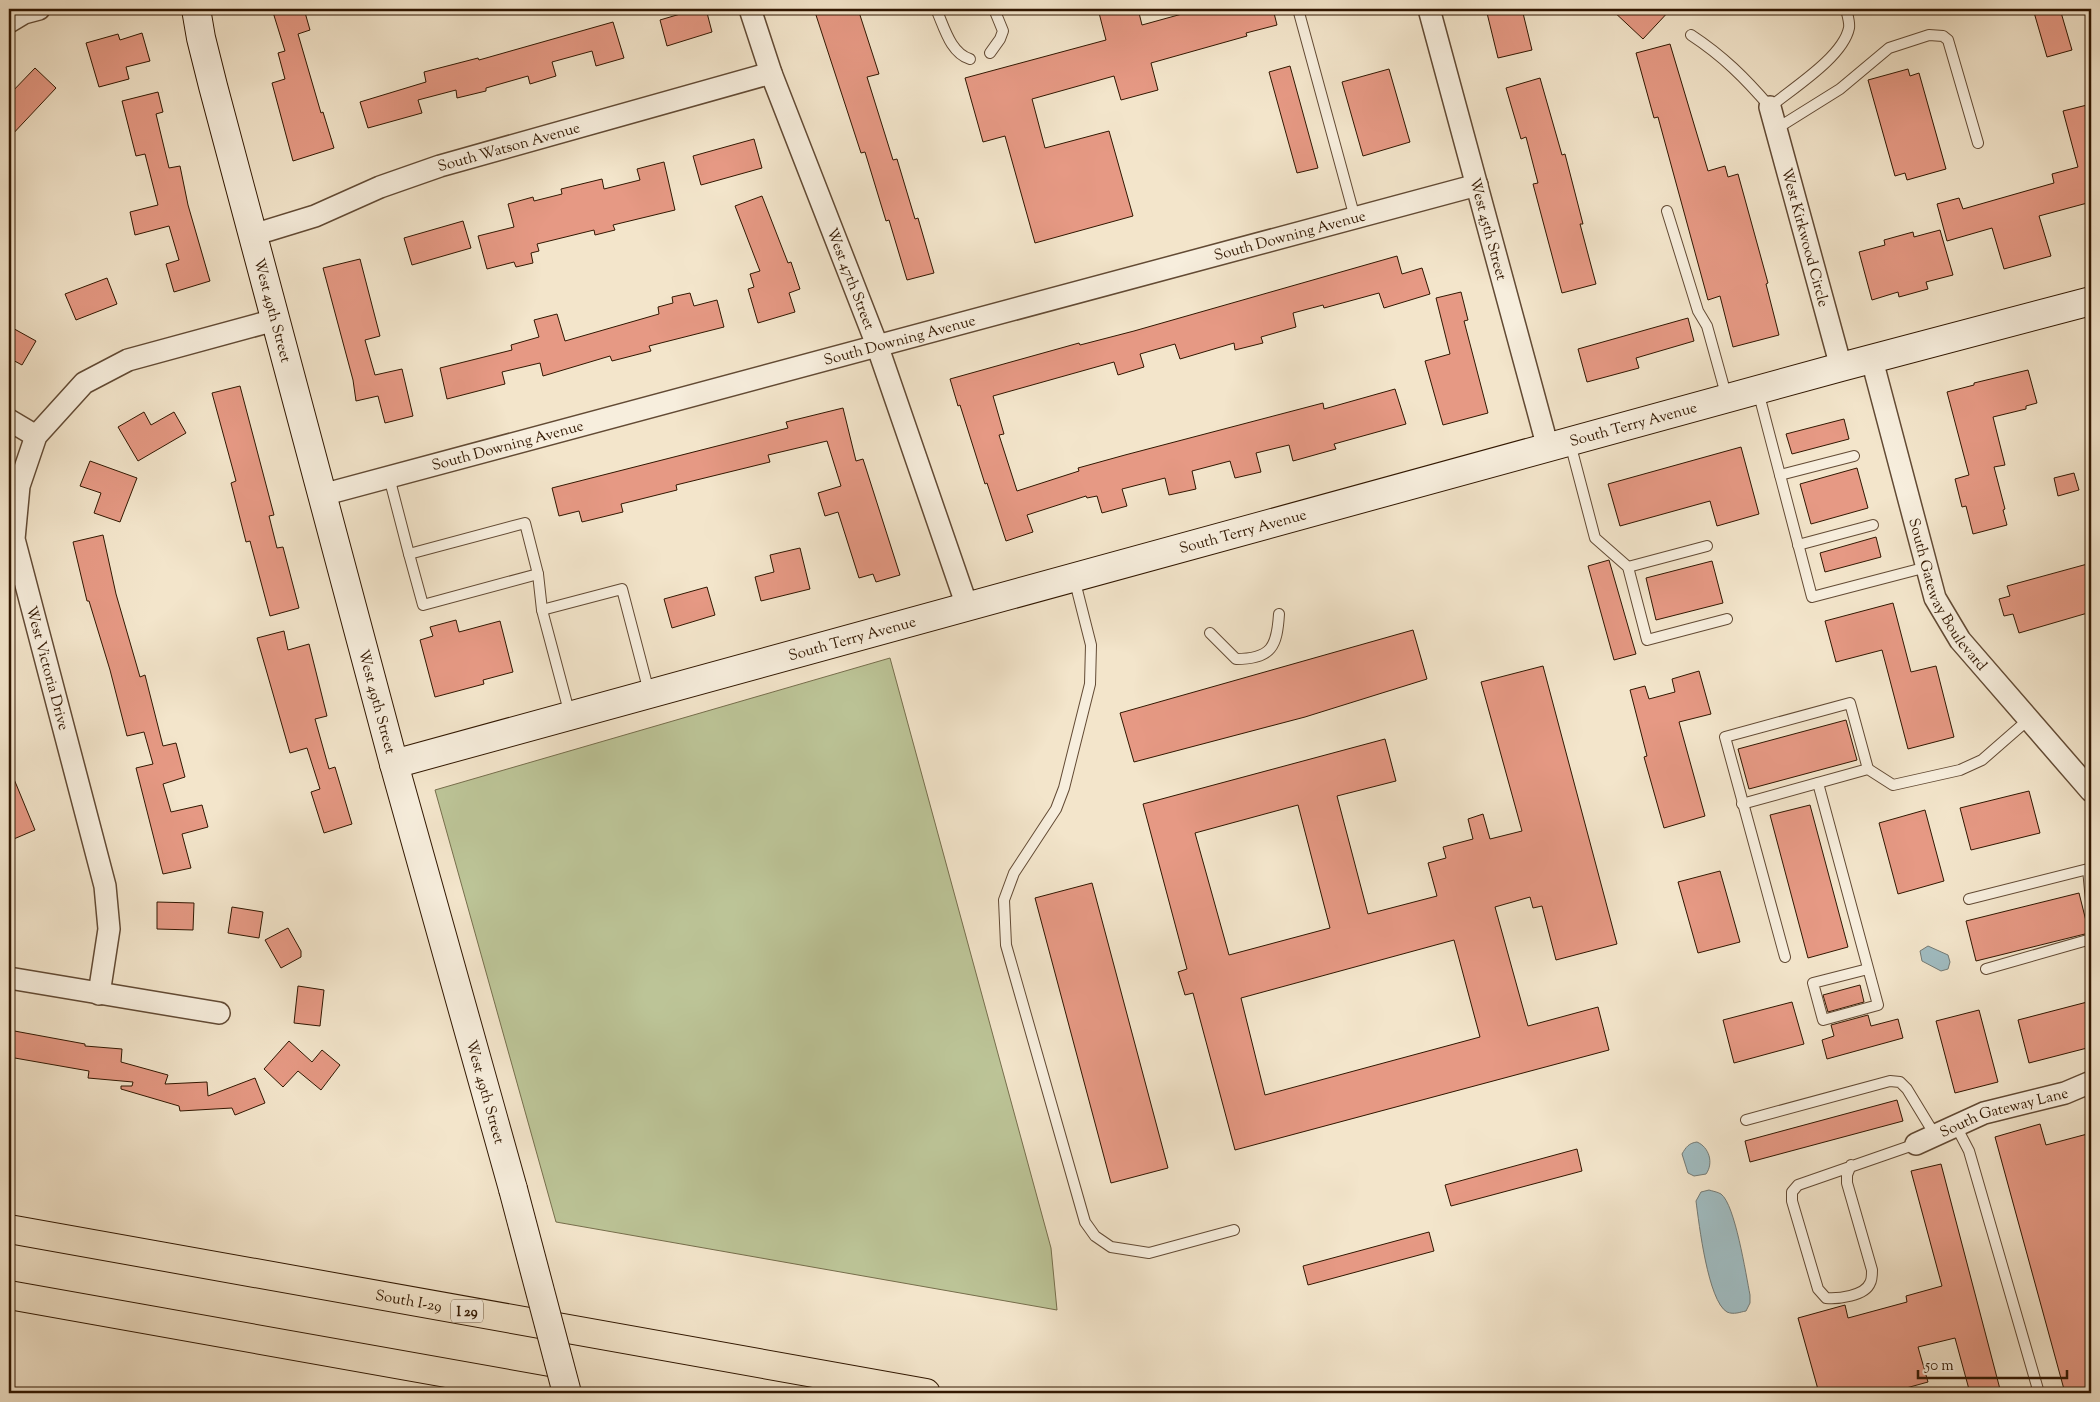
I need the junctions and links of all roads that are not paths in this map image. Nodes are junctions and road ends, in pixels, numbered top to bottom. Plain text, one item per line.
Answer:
1 (38, 9) edge
2 (196, 9) edge
3 (750, 9) edge
4 (936, 9) edge
5 (994, 9) edge
6 (1298, 9) edge
7 (1429, 9) edge
8 (1846, 9) edge
9 (9, 22) edge
10 (1691, 35) dead end
11 (990, 53) dead end
12 (970, 58) dead end
13 (771, 73) junction
14 (1770, 107) junction
15 (1776, 129) junction
16 (1978, 143) dead end
17 (1477, 186) junction
18 (1667, 212) dead end
19 (1355, 218) junction
20 (253, 235) junction
21 (2091, 301) edge
22 (275, 320) junction
23 (877, 345) junction
24 (1872, 360) junction
25 (1841, 368) junction
26 (1758, 390) junction
27 (1727, 399) junction
28 (9, 420) edge
29 (36, 436) junction
30 (1559, 445) junction
31 (1854, 456) dead end
32 (1780, 475) junction
33 (389, 477) junction
34 (322, 496) junction
35 (1873, 525) dead end
36 (1798, 545) junction
37 (1707, 546) dead end
38 (409, 554) junction
39 (1628, 567) junction
40 (1927, 567) junction
41 (538, 574) junction
42 (1074, 577) junction
43 (966, 606) junction
44 (542, 610) junction
45 (1279, 614) dead end
46 (1727, 619) dead end
47 (1210, 633) dead end
48 (650, 693) junction
49 (570, 715) junction
50 (2028, 719) junction
51 (394, 764) junction
52 (1868, 769) junction
53 (1818, 783) junction
54 (2091, 791) edge
55 (1742, 804) junction
56 (2090, 868) edge
57 (1969, 899) dead end
58 (2091, 901) edge
59 (2091, 939) edge
60 (1786, 957) dead end
61 (1868, 969) junction
62 (1986, 969) dead end
63 (9, 978) edge
64 (99, 994) junction
65 (218, 1013) dead end
66 (2091, 1082) edge
67 (1746, 1120) dead end
68 (1956, 1126) junction
69 (1935, 1135) junction
70 (1916, 1144) joint
71 (1851, 1165) junction
72 (9, 1230) edge
73 (1234, 1230) dead end
74 (9, 1295) edge
75 (559, 1393) edge
76 (567, 1393) edge
77 (926, 1393) edge
78 (2038, 1393) edge

1 - 9 street
2 - 20 street, West 49th Street
3 - 13 street, West 47th Street
4 - 12 lane
5 - 11 lane
6 - 19 lane
7 - 17 street, West 45th Street
8 - 14 lane
10 - 14 lane
13 - 20 street, South Watson Avenue
13 - 23 street, West 47th Street
14 - 15 street, West Kirkwood Circle
15 - 16 lane
15 - 25 street, West Kirkwood Circle
17 - 19 street, South Downing Avenue
17 - 30 street, West 45th Street
18 - 27 lane
19 - 23 street, South Downing Avenue
20 - 22 street, West 49th Street
21 - 24 street, South Terry Avenue
22 - 29 street, West Victoria Drive
22 - 34 street, West 49th Street
23 - 33 street, South Downing Avenue
23 - 43 street, West 47th Street
24 - 25 street, South Terry Avenue
24 - 40 street, South Gateway Boulevard
25 - 26 street, South Terry Avenue
26 - 27 street, South Terry Avenue
26 - 32 lane
27 - 30 street, South Terry Avenue
28 - 29 street
29 - 64 street, West Victoria Drive
30 - 39 lane
30 - 42 street, South Terry Avenue
31 - 32 lane
32 - 36 lane
33 - 34 street, South Downing Avenue
33 - 38 lane
34 - 51 street, West 49th Street
35 - 36 lane
36 - 40 lane
37 - 39 lane
38 - 41 lane
38 - 41 lane
39 - 46 lane
40 - 50 street, South Gateway Boulevard
41 - 44 lane
42 - 43 street, South Terry Avenue
42 - 73 lane
43 - 48 street, South Terry Avenue
44 - 48 lane
44 - 49 lane
45 - 47 lane
48 - 49 street, South Terry Avenue
49 - 51 street, South Terry Avenue
50 - 52 lane
50 - 54 street, South Gateway Boulevard
51 - 76 street, West 49th Street, bridge
52 - 53 lane
52 - 55 lane
53 - 55 lane
53 - 61 lane
55 - 60 lane
56 - 57 lane
56 - 58 lane
59 - 62 lane
61 - 61 lane
63 - 64 street
64 - 65 street
66 - 68 street, South Gateway Lane
67 - 69 lane
68 - 69 street, South Gateway Lane
68 - 78 lane
69 - 70 street, South Gateway Lane
70 - 71 lane
71 - 71 lane
72 - 77 highway, South I-29 / I 29
74 - 75 highway

